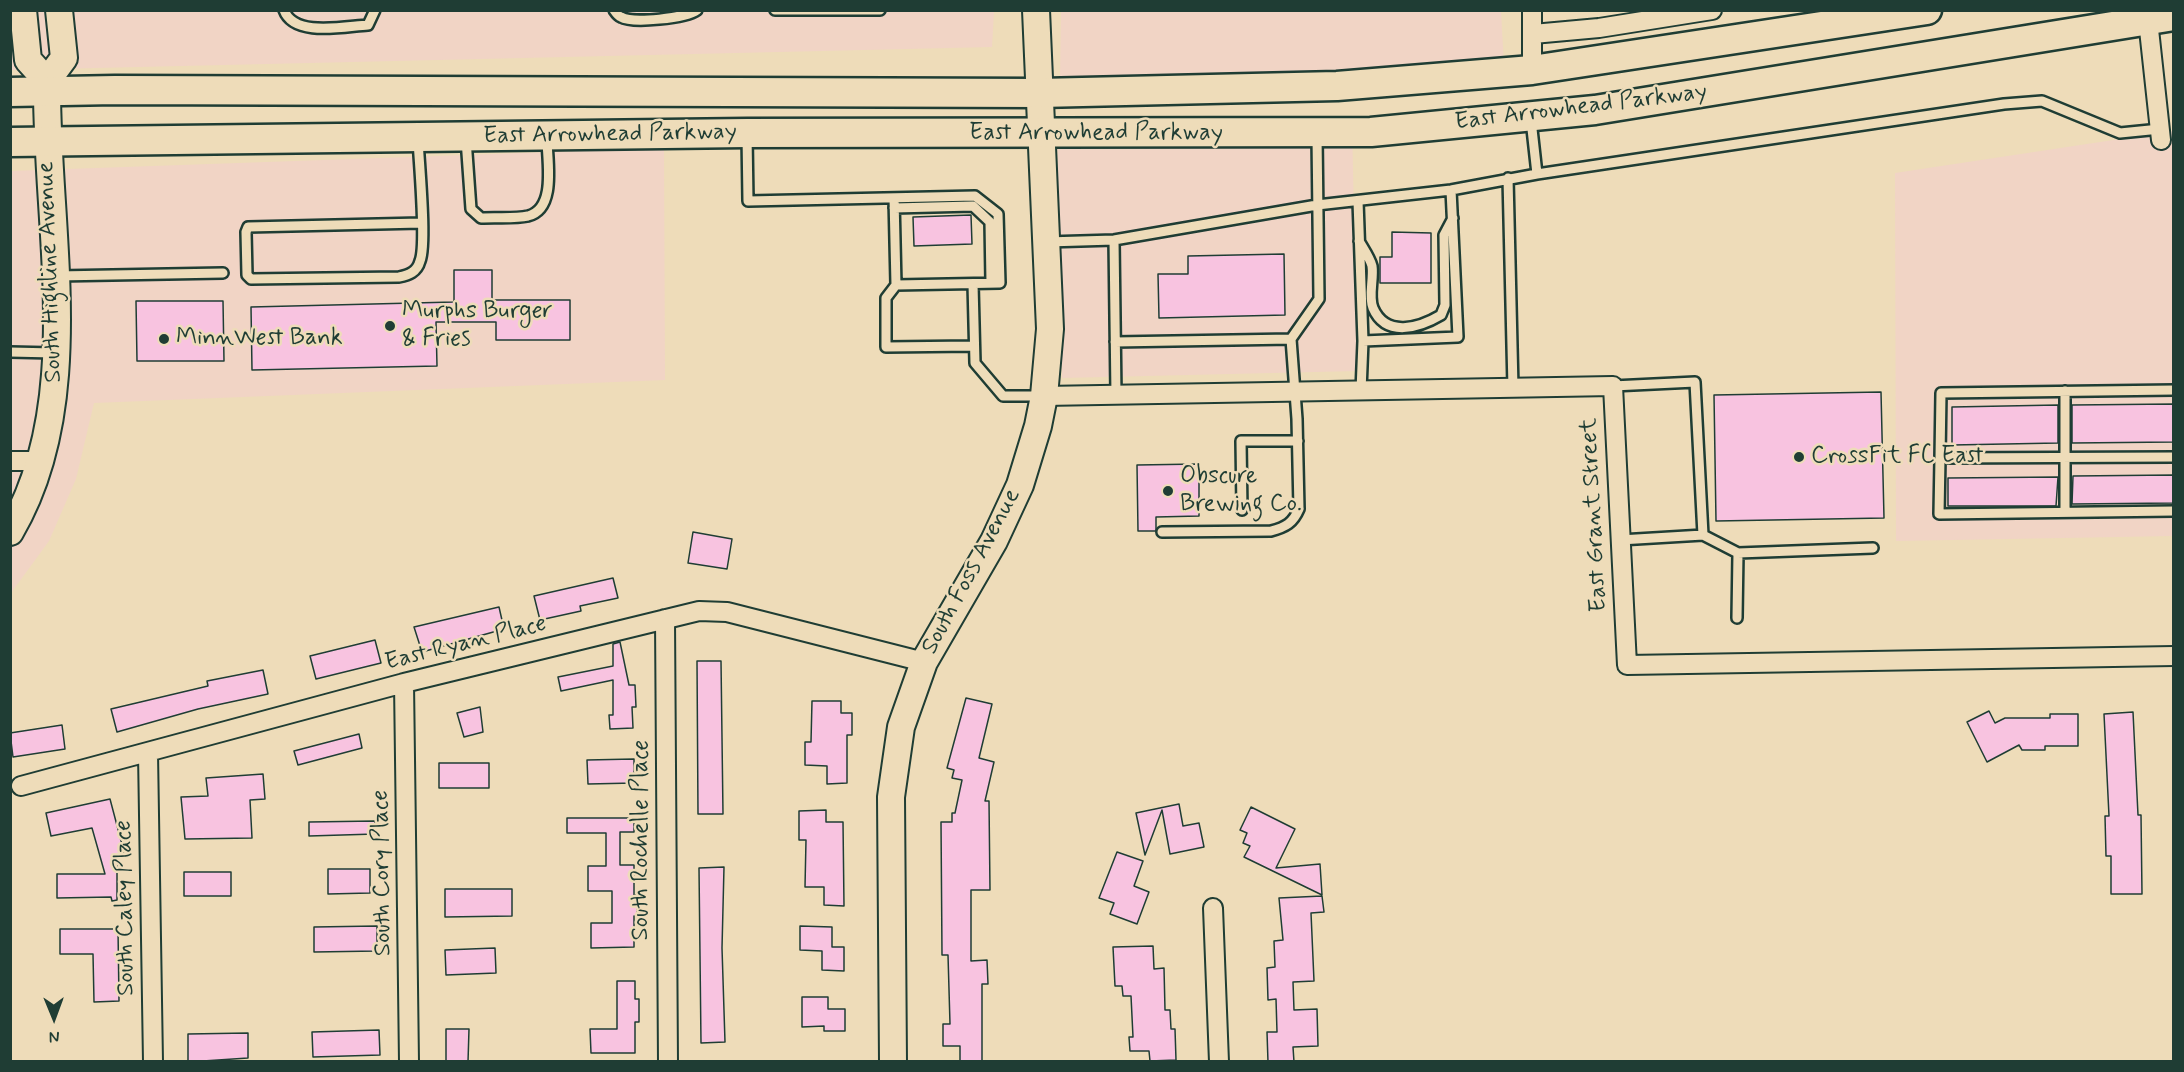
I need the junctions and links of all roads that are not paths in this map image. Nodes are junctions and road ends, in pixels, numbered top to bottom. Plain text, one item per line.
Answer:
1 (23, 10) edge
2 (59, 10) edge
3 (284, 10) edge
4 (614, 10) edge
5 (776, 10) edge
6 (880, 10) edge
7 (1036, 10) edge
8 (1532, 10) edge
9 (1713, 10) edge
10 (1927, 10) edge
11 (376, 11) edge
12 (697, 11) edge
13 (2156, 16) edge
14 (1533, 34) junction
15 (1532, 70) junction
16 (47, 86) junction
17 (10, 92) edge
18 (1040, 93) junction
19 (1530, 116) junction
20 (2165, 132) edge
21 (747, 133) junction
22 (1040, 134) junction
23 (1317, 134) junction
24 (546, 136) junction
25 (418, 137) junction
26 (466, 137) junction
27 (10, 142) edge
28 (47, 142) junction
29 (1537, 174) junction
30 (1508, 178) junction
31 (1451, 190) junction
32 (1358, 201) junction
33 (894, 203) junction
34 (1317, 205) junction
35 (1453, 218) junction
36 (421, 223) junction
37 (1114, 240) junction
38 (1359, 241) junction
39 (1047, 242) junction
40 (223, 273) dead end
41 (54, 276) junction
42 (974, 284) junction
43 (896, 285) junction
44 (1291, 339) junction
45 (1363, 341) junction
46 (1115, 342) junction
47 (973, 346) junction
48 (10, 352) edge
49 (57, 353) junction
50 (1613, 386) junction
51 (1513, 388) junction
52 (2174, 390) edge
53 (1361, 391) junction
54 (2065, 391) junction
55 (1296, 392) junction
56 (1116, 395) junction
57 (1044, 396) junction
58 (1298, 441) junction
59 (2065, 457) junction
60 (2174, 457) edge
61 (1940, 458) junction
62 (10, 461) edge
63 (42, 461) junction
64 (1242, 510) dead end
65 (2174, 511) edge
66 (2065, 512) junction
67 (10, 532) edge
68 (1162, 532) dead end
69 (1703, 535) junction
70 (1620, 540) junction
71 (1873, 548) dead end
72 (1738, 553) junction
73 (1737, 618) dead end
74 (665, 619) junction
75 (2174, 656) edge
76 (924, 662) junction
77 (404, 683) junction
78 (148, 753) junction
79 (21, 786) dead end
80 (1213, 908) dead end
81 (153, 1062) edge
82 (409, 1062) edge
83 (668, 1062) edge
84 (893, 1062) edge
85 (1219, 1062) edge

1 - 16 street
2 - 16 street
3 - 11 lane
4 - 12 lane
5 - 6 lane
7 - 18 street, South Foss Avenue
8 - 14 street
9 - 14 street
10 - 15 main road, East Arrowhead Parkway
13 - 19 main road, East Arrowhead Parkway
13 - 20 street
14 - 15 street
15 - 18 main road, East Arrowhead Parkway
16 - 17 main road, East Arrowhead Parkway
16 - 18 main road, East Arrowhead Parkway
16 - 28 street, South Highline Avenue
18 - 22 street, South Foss Avenue
19 - 23 main road, East Arrowhead Parkway
19 - 29 lane
20 - 29 lane
21 - 22 main road, East Arrowhead Parkway
21 - 24 main road, East Arrowhead Parkway
21 - 33 lane
22 - 23 main road, East Arrowhead Parkway
22 - 39 street, South Foss Avenue
23 - 34 lane
24 - 26 main road, East Arrowhead Parkway
24 - 26 lane
25 - 26 main road, East Arrowhead Parkway
25 - 28 main road, East Arrowhead Parkway
25 - 36 lane
27 - 28 main road, East Arrowhead Parkway
28 - 41 street, South Highline Avenue
29 - 30 lane
30 - 31 lane
30 - 51 lane
31 - 32 lane
31 - 35 lane
32 - 34 lane
32 - 38 lane
33 - 42 lane
33 - 43 lane
34 - 37 lane
34 - 44 lane
35 - 38 lane
35 - 45 lane
36 - 36 lane
37 - 39 lane
37 - 46 lane
38 - 45 lane
39 - 57 street, South Foss Avenue
40 - 41 lane
41 - 49 street, South Highline Avenue
42 - 43 lane
42 - 47 lane
43 - 47 lane
44 - 46 lane
44 - 55 lane
45 - 53 lane
46 - 56 lane
47 - 57 lane
48 - 49 lane
49 - 63 street, South Highline Avenue
50 - 51 street, East Grant Street
50 - 69 lane
50 - 70 street, East Grant Street
51 - 53 street, East Grant Street
52 - 54 lane
53 - 55 street, East Grant Street
54 - 59 lane
54 - 61 lane
55 - 56 street, East Grant Street
55 - 58 lane
56 - 57 street, East Grant Street
57 - 76 street, South Foss Avenue
58 - 64 lane
58 - 68 lane
59 - 60 lane
59 - 61 lane
59 - 66 lane
61 - 66 lane
62 - 63 street
63 - 67 street, South Highline Avenue
65 - 66 lane
69 - 70 lane
69 - 72 lane
70 - 75 street, East Grant Street
71 - 72 lane
72 - 73 lane
74 - 76 street, East Ryan Place
74 - 77 street, East Ryan Place
74 - 83 street, South Rochelle Place
76 - 84 street, South Foss Avenue
77 - 78 street, East Ryan Place
77 - 82 street, South Cory Place
78 - 79 street, East Ryan Place
78 - 81 street, South Caley Place
80 - 85 street

